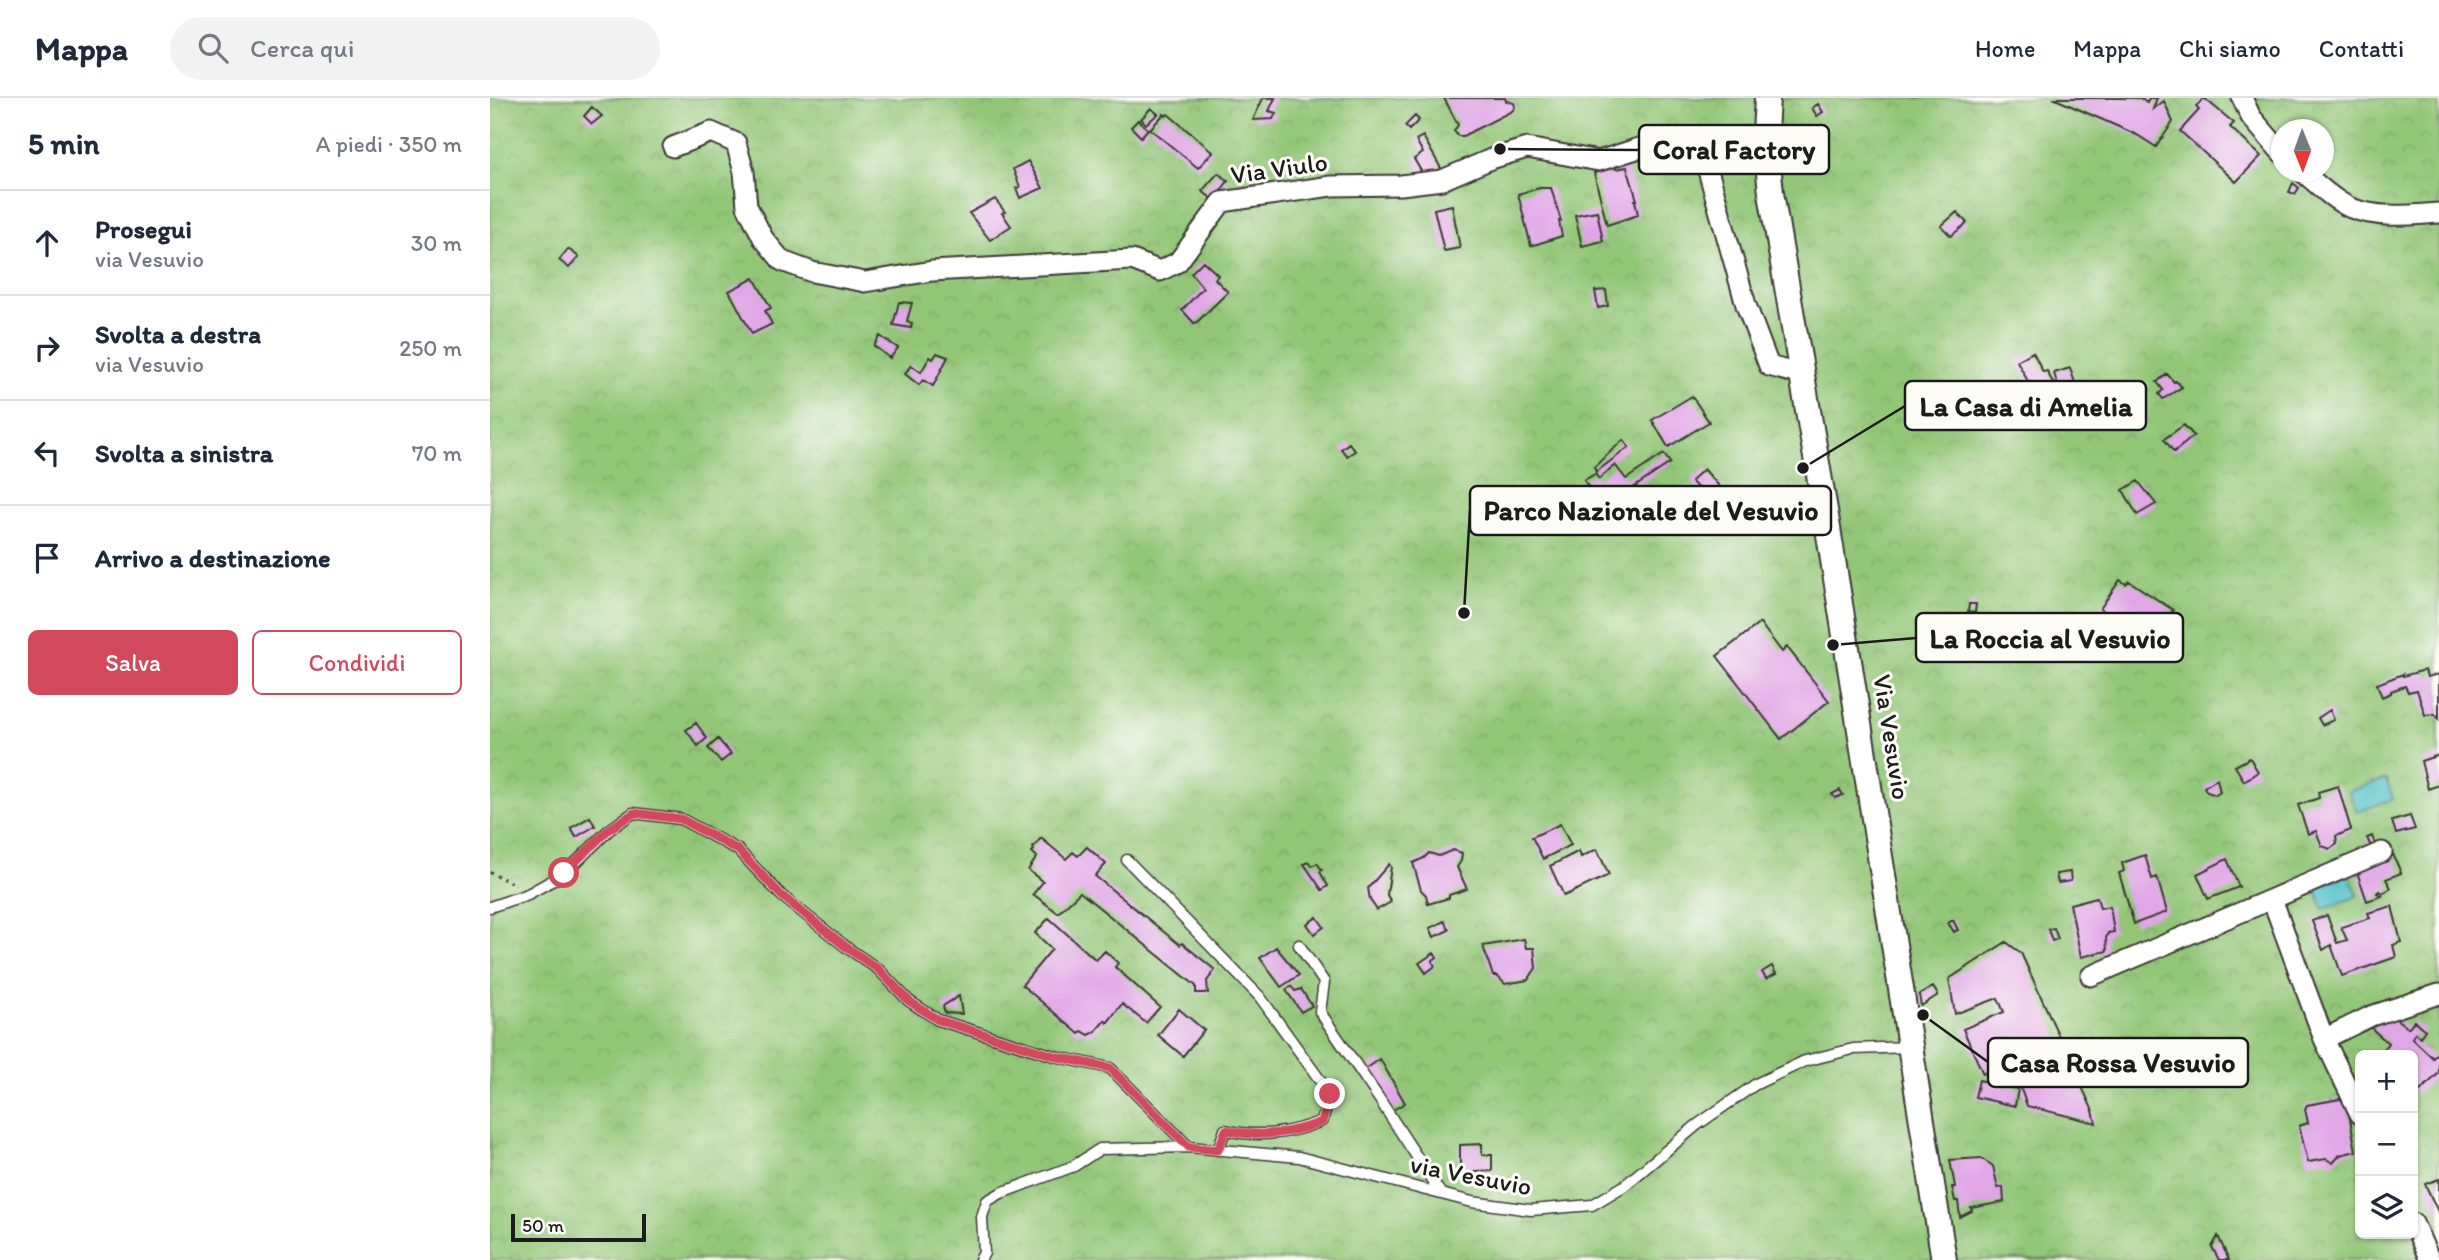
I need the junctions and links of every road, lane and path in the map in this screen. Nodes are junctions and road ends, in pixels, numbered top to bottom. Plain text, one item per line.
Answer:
1 (1767, 98) edge
2 (2242, 98) edge
3 (2271, 141) edge
4 (673, 148) dead end
5 (2314, 182) edge
6 (2439, 213) edge
7 (1802, 375) junction
8 (2382, 852) dead end
9 (1127, 860) dead end
10 (490, 872) edge
11 (528, 894) junction
12 (2272, 899) junction
13 (490, 907) edge
14 (1298, 945) dead end
15 (2091, 976) dead end
16 (2439, 994) edge
17 (2324, 1039) junction
18 (1911, 1047) junction
19 (2360, 1113) edge
20 (1189, 1147) junction
21 (1218, 1150) junction
22 (1441, 1194) junction
23 (2418, 1234) edge
24 (980, 1260) edge
25 (1944, 1260) edge
26 (2430, 1260) edge

1 - 7 street, Via Vesuvio
2 - 3 street
4 - 7 street, Via Viulo
5 - 6 street
7 - 18 street, Via Vesuvio
8 - 12 street
9 - 21 lane
10 - 11 path
11 - 13 lane
11 - 20 lane
12 - 15 street
12 - 17 street
14 - 22 lane
16 - 17 street
17 - 19 street
18 - 22 lane, via Vesuvio
18 - 25 street, Via Vesuvio
20 - 21 lane, via Vesuvio
20 - 24 lane, via Vesuvio
21 - 22 lane, via Vesuvio
23 - 26 street

